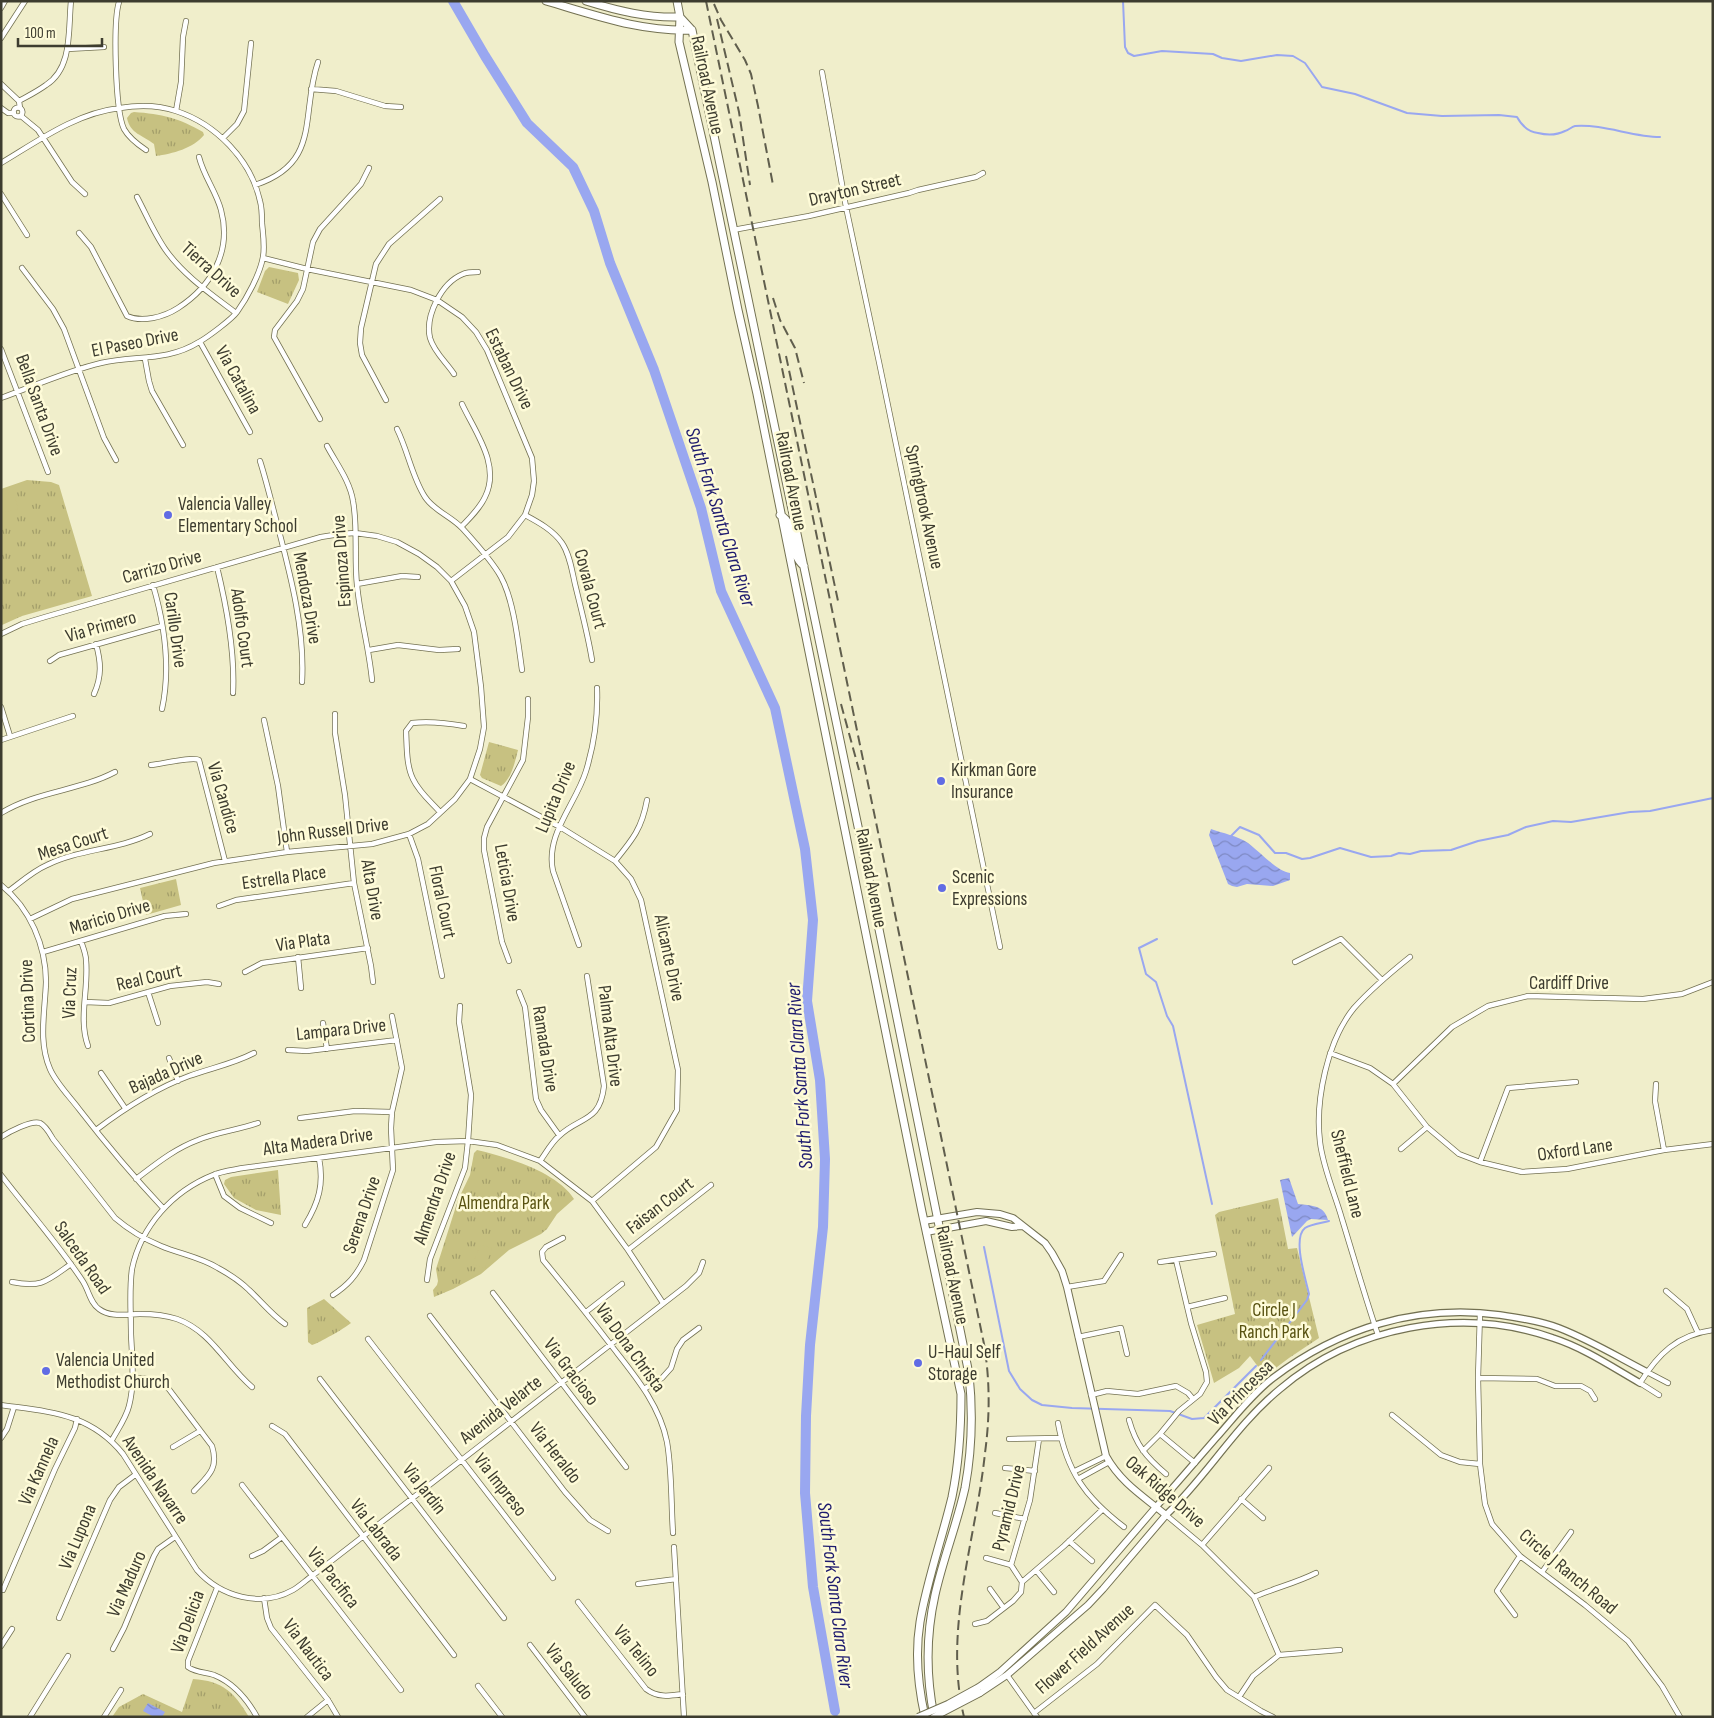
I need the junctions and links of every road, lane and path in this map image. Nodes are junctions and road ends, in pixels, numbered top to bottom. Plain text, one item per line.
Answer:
1 (5, 1) edge
2 (25, 1) edge
3 (71, 1) edge
4 (546, 1) edge
5 (586, 1) edge
6 (677, 1) edge
7 (119, 2) edge
8 (1, 8) edge
9 (680, 17) junction
10 (186, 21) dead end
11 (679, 30) junction
12 (692, 30) junction
13 (1, 38) edge
14 (251, 43) dead end
15 (104, 47) dead end
16 (68, 49) junction
17 (318, 62) dead end
18 (822, 72) dead end
19 (1, 84) edge
20 (311, 89) junction
21 (18, 101) junction
22 (401, 107) dead end
23 (1, 108) edge
24 (20, 108) junction
25 (119, 108) junction
26 (176, 111) junction
27 (14, 113) junction
28 (21, 116) junction
29 (43, 138) junction
30 (223, 138) junction
31 (146, 150) dead end
32 (199, 157) dead end
33 (1, 164) edge
34 (369, 168) dead end
35 (983, 174) dead end
36 (255, 185) junction
37 (1, 194) edge
38 (85, 194) dead end
39 (137, 197) dead end
40 (440, 200) dead end
41 (846, 207) junction
42 (733, 230) junction
43 (79, 233) dead end
44 (27, 235) dead end
45 (263, 258) junction
46 (22, 268) dead end
47 (307, 269) junction
48 (478, 272) dead end
49 (371, 281) junction
50 (203, 287) junction
51 (437, 300) junction
52 (236, 313) junction
53 (200, 342) junction
54 (1, 349) edge
55 (145, 359) junction
56 (78, 370) junction
57 (454, 374) dead end
58 (18, 392) junction
59 (1, 398) edge
60 (386, 400) dead end
61 (462, 404) dead end
62 (320, 419) dead end
63 (397, 429) dead end
64 (250, 432) dead end
65 (183, 445) dead end
66 (327, 446) dead end
67 (116, 460) dead end
68 (260, 461) dead end
69 (48, 472) dead end
70 (525, 515) junction
71 (780, 515) junction
72 (462, 527) junction
73 (355, 533) junction
74 (283, 547) junction
75 (484, 556) junction
76 (804, 566) junction
77 (217, 567) junction
78 (418, 577) dead end
79 (451, 581) junction
80 (357, 584) junction
81 (153, 585) junction
82 (472, 624) joint
83 (162, 626) junction
84 (1, 634) edge
85 (96, 644) junction
86 (369, 650) junction
87 (458, 650) dead end
88 (592, 660) dead end
89 (50, 661) dead end
90 (522, 670) dead end
91 (372, 680) dead end
92 (302, 682) dead end
93 (597, 688) dead end
94 (233, 693) dead end
95 (94, 694) dead end
96 (528, 699) dead end
97 (1, 707) edge
98 (162, 709) dead end
99 (335, 714) dead end
100 (73, 716) dead end
101 (264, 720) dead end
102 (464, 726) dead end
103 (10, 736) junction
104 (1, 740) edge
105 (151, 765) dead end
106 (115, 772) dead end
107 (470, 779) junction
108 (504, 796) junction
109 (647, 800) dead end
110 (440, 812) junction
111 (1, 813) edge
112 (560, 827) junction
113 (150, 834) dead end
114 (409, 834) junction
115 (350, 846) junction
116 (287, 852) junction
117 (615, 860) junction
118 (225, 861) junction
119 (354, 883) junction
120 (1, 885) edge
121 (9, 891) junction
122 (219, 906) dead end
123 (186, 914) dead end
124 (30, 919) junction
125 (81, 941) junction
126 (579, 944) dead end
127 (1000, 947) dead end
128 (368, 948) junction
129 (43, 952) junction
130 (298, 957) junction
131 (1410, 957) dead end
132 (509, 961) dead end
133 (1295, 962) dead end
134 (245, 972) dead end
135 (442, 976) dead end
136 (587, 976) dead end
137 (1381, 979) junction
138 (373, 982) dead end
139 (1713, 982) edge
140 (219, 984) dead end
141 (301, 988) dead end
142 (148, 992) junction
143 (519, 992) dead end
144 (85, 1002) junction
145 (460, 1006) dead end
146 (392, 1016) dead end
147 (158, 1023) dead end
148 (323, 1023) dead end
149 (397, 1040) junction
150 (88, 1046) dead end
151 (327, 1049) junction
152 (288, 1050) dead end
153 (254, 1053) dead end
154 (1330, 1053) junction
155 (169, 1058) dead end
156 (101, 1073) dead end
157 (178, 1081) junction
158 (1576, 1082) dead end
159 (1393, 1084) junction
160 (1656, 1084) dead end
161 (125, 1108) junction
162 (392, 1112) junction
163 (300, 1118) dead end
164 (258, 1123) dead end
165 (1427, 1127) junction
166 (96, 1130) junction
167 (559, 1135) junction
168 (1, 1137) edge
169 (468, 1141) junction
170 (1713, 1144) edge
171 (391, 1147) junction
172 (1401, 1149) dead end
173 (1664, 1150) junction
174 (319, 1158) junction
175 (540, 1161) junction
176 (1480, 1162) junction
177 (214, 1174) junction
178 (1, 1175) edge
179 (136, 1179) junction
180 (711, 1185) dead end
181 (592, 1201) junction
182 (163, 1208) junction
183 (938, 1219) junction
184 (924, 1221) junction
185 (271, 1223) dead end
186 (305, 1225) dead end
187 (1022, 1226) junction
188 (940, 1229) junction
189 (926, 1232) junction
190 (143, 1238) junction
191 (563, 1238) dead end
192 (628, 1250) junction
193 (1214, 1254) dead end
194 (1120, 1255) dead end
195 (1176, 1260) junction
196 (703, 1262) dead end
197 (1160, 1262) dead end
198 (70, 1264) junction
199 (427, 1280) dead end
200 (12, 1282) dead end
201 (622, 1284) dead end
202 (1067, 1287) junction
203 (1666, 1290) dead end
204 (493, 1294) dead end
205 (333, 1295) dead end
206 (1225, 1298) dead end
207 (663, 1303) junction
208 (1188, 1307) junction
209 (586, 1312) junction
210 (1480, 1313) junction
211 (131, 1314) junction
212 (430, 1316) dead end
213 (1480, 1323) junction
214 (286, 1324) dead end
215 (1374, 1324) junction
216 (699, 1328) dead end
217 (1713, 1330) edge
218 (1698, 1333) junction
219 (1378, 1336) junction
220 (1078, 1337) junction
221 (368, 1339) dead end
222 (610, 1344) junction
223 (1126, 1354) dead end
224 (1647, 1372) junction
225 (132, 1378) junction
226 (1478, 1378) junction
227 (320, 1379) dead end
228 (1668, 1383) dead end
229 (560, 1384) junction
230 (1640, 1384) junction
231 (252, 1387) dead end
232 (644, 1389) junction
233 (1091, 1395) junction
234 (1660, 1395) dead end
235 (1193, 1399) junction
236 (1595, 1399) dead end
237 (1, 1405) edge
238 (14, 1407) junction
239 (1392, 1415) dead end
240 (77, 1419) junction
241 (1129, 1420) dead end
242 (511, 1422) junction
243 (1058, 1423) dead end
244 (272, 1426) dead end
245 (200, 1431) junction
246 (1160, 1434) junction
247 (1, 1438) edge
248 (1061, 1438) junction
249 (1009, 1439) dead end
250 (1039, 1439) junction
251 (112, 1440) junction
252 (173, 1447) dead end
253 (1142, 1451) junction
254 (1108, 1459) junction
255 (462, 1460) junction
256 (1195, 1463) junction
257 (1480, 1464) junction
258 (626, 1468) dead end
259 (1005, 1468) dead end
260 (1268, 1468) dead end
261 (1035, 1471) junction
262 (1074, 1472) junction
263 (1166, 1474) dead end
264 (136, 1475) junction
265 (1078, 1479) junction
266 (242, 1485) dead end
267 (194, 1491) dead end
268 (412, 1498) junction
269 (1241, 1499) junction
270 (1156, 1507) junction
271 (1102, 1510) junction
272 (995, 1513) dead end
273 (1166, 1515) junction
274 (1263, 1518) dead end
275 (1025, 1519) junction
276 (1124, 1527) dead end
277 (608, 1531) dead end
278 (1570, 1532) dead end
279 (673, 1533) dead end
280 (362, 1536) junction
281 (175, 1537) junction
282 (282, 1537) junction
283 (1069, 1541) junction
284 (1202, 1544) junction
285 (674, 1547) dead end
286 (252, 1556) dead end
287 (1520, 1556) junction
288 (986, 1558) dead end
289 (1092, 1561) dead end
290 (1011, 1565) junction
291 (1036, 1570) junction
292 (1542, 1572) junction
293 (1316, 1573) dead end
294 (312, 1576) junction
295 (553, 1578) dead end
296 (676, 1580) junction
297 (1022, 1582) junction
298 (638, 1584) dead end
299 (217, 1588) junction
300 (990, 1589) dead end
301 (3, 1590) dead end
302 (1054, 1592) dead end
303 (1254, 1597) junction
304 (264, 1598) junction
305 (578, 1602) dead end
306 (1003, 1607) junction
307 (1514, 1615) dead end
308 (59, 1618) dead end
309 (504, 1618) dead end
310 (975, 1624) dead end
311 (12, 1629) dead end
312 (530, 1645) dead end
313 (1, 1646) edge
314 (113, 1649) dead end
315 (1340, 1650) dead end
316 (454, 1655) dead end
317 (68, 1656) dead end
318 (1280, 1656) junction
319 (1007, 1675) junction
320 (478, 1686) dead end
321 (121, 1690) dead end
322 (401, 1690) dead end
323 (980, 1690) junction
324 (683, 1694) junction
325 (1239, 1697) junction
326 (328, 1700) junction
327 (1035, 1715) edge
328 (30, 1717) edge
329 (104, 1717) edge
330 (257, 1717) edge
331 (306, 1717) edge
332 (338, 1717) edge
333 (502, 1717) edge
334 (585, 1717) edge
335 (684, 1717) edge
336 (918, 1717) edge
337 (925, 1717) edge
338 (934, 1717) edge
339 (1273, 1717) edge
340 (1680, 1717) edge

1 - 8 street
2 - 13 street
3 - 16 street
4 - 11 main road
5 - 9 main road
6 - 9 main road
7 - 25 street
9 - 11 main road, Railroad Avenue
9 - 12 main road, Railroad Avenue
10 - 26 street
11 - 12 main road
11 - 71 main road, Railroad Avenue
12 - 42 main road, Railroad Avenue
14 - 30 street
15 - 16 street
16 - 21 street
17 - 20 street
18 - 41 street, Springbrook Avenue
19 - 21 street
20 - 22 street
20 - 36 street
21 - 24 street
23 - 27 street
24 - 27 street
24 - 28 street
25 - 26 street, El Paseo Drive
25 - 29 street, El Paseo Drive
25 - 31 street
26 - 30 street, El Paseo Drive
27 - 28 street
28 - 29 street
29 - 33 street, El Paseo Drive
29 - 38 street
30 - 36 street, El Paseo Drive
32 - 50 street
34 - 47 street
35 - 41 street, Drayton Street
36 - 45 street, El Paseo Drive
37 - 44 street
39 - 50 street, Tierra Drive
40 - 49 street
41 - 42 street, Drayton Street
41 - 127 street, Springbrook Avenue
42 - 76 main road, Railroad Avenue
43 - 50 street
45 - 47 street, Estaban Drive
45 - 52 street, El Paseo Drive
46 - 56 street
47 - 49 street, Estaban Drive
47 - 62 street
48 - 51 street
49 - 51 street, Estaban Drive
49 - 60 street
50 - 52 street, Tierra Drive
51 - 57 street
51 - 70 street, Estaban Drive
52 - 53 street, El Paseo Drive
53 - 55 street, El Paseo Drive
53 - 64 street, Via Catalina
54 - 58 street, Bella Santa Drive
55 - 56 street, El Paseo Drive
55 - 65 street
56 - 58 street, El Paseo Drive
56 - 67 street
58 - 59 street, El Paseo Drive
58 - 69 street, Bella Santa Drive
61 - 72 street
63 - 72 street
66 - 73 street, Espinoza Drive
68 - 74 street, Mendoza Drive
70 - 75 street, Estaban Drive
70 - 88 street, Covala Court
71 - 76 main road
71 - 184 main road, Railroad Avenue
72 - 75 street
73 - 74 street, Carrizo Drive
73 - 79 street, Carrizo Drive
73 - 80 street, Espinoza Drive
74 - 77 street, Carrizo Drive
74 - 92 street, Mendoza Drive
75 - 79 street, Estaban Drive
75 - 90 street
76 - 183 main road, Railroad Avenue
77 - 81 street, Carrizo Drive
77 - 94 street, Adolfo Court
78 - 80 street
79 - 82 street, Carrizo Drive
80 - 86 street, Espinoza Drive
81 - 83 street, Carillo Drive
81 - 84 street, Carrizo Drive
82 - 107 street, John Russell Drive
83 - 85 street, Via Primero
83 - 98 street, Carillo Drive
85 - 89 street, Via Primero
85 - 95 street
86 - 87 street
86 - 91 street, Espinoza Drive
93 - 112 street, Lupita Drive
96 - 108 street, Leticia Drive
97 - 103 street
99 - 115 street, Alta Drive
100 - 103 street
101 - 116 street
102 - 110 street
103 - 104 street
105 - 118 street, Via Candice
106 - 111 street
107 - 108 street, Alicante Drive
107 - 110 street, John Russell Drive
108 - 112 street, Alicante Drive
108 - 132 street, Leticia Drive
109 - 117 street
110 - 114 street, John Russell Drive
112 - 117 street, Alicante Drive
112 - 126 street, Lupita Drive
113 - 121 street, Mesa Court
114 - 115 street, John Russell Drive
114 - 135 street, Floral Court
115 - 116 street, John Russell Drive
115 - 119 street, Alta Drive
116 - 118 street, John Russell Drive
117 - 181 street, Alicante Drive
118 - 124 street, John Russell Drive
119 - 122 street, Estrella Place
119 - 128 street, Alta Drive
120 - 121 street, Cortina Drive
121 - 124 street, Cortina Drive
123 - 125 street, Maricio Drive
124 - 129 street, Cortina Drive
125 - 129 street, Maricio Drive
125 - 144 street, Via Cruz
128 - 130 street, Via Plata
128 - 138 street, Alta Drive
129 - 166 street, Cortina Drive
130 - 134 street, Via Plata
130 - 141 street
131 - 137 street, Sheffield Lane
133 - 137 street
136 - 167 street, Palma Alta Drive
137 - 154 street, Sheffield Lane
139 - 159 street, Cardiff Drive
140 - 142 street, Real Court
142 - 144 street, Real Court
142 - 147 street
143 - 167 street, Ramada Drive
144 - 150 street, Via Cruz
145 - 169 street, Almendra Drive
146 - 149 street, Serena Drive
148 - 151 street
149 - 151 street, Lampara Drive
149 - 162 street, Serena Drive
151 - 152 street, Lampara Drive
153 - 157 street, Bajada Drive
154 - 159 street, Oxford Lane
154 - 215 street, Sheffield Lane
155 - 157 street
156 - 161 street
157 - 161 street, Bajada Drive
158 - 176 street
159 - 165 street, Oxford Lane
160 - 173 street
161 - 166 street, Bajada Drive
162 - 163 street
162 - 171 street, Serena Drive
164 - 179 street
165 - 172 street
165 - 176 street, Oxford Lane
166 - 179 street, Cortina Drive
167 - 175 street, Palma Alta Drive
168 - 190 street
169 - 171 street, Alta Madera Drive
169 - 175 street, Alta Madera Drive
169 - 199 street, Almendra Drive
170 - 173 street, Oxford Lane
171 - 174 street, Alta Madera Drive
171 - 205 street, Serena Drive
173 - 176 street, Oxford Lane
174 - 177 street, Alta Madera Drive
174 - 186 street
175 - 181 street, Alta Madera Drive
177 - 182 street, Alta Madera Drive
177 - 185 street
178 - 198 street, Salceda Road
179 - 182 street, Cortina Drive
180 - 192 street, Faisan Court
181 - 192 street, Alta Madera Drive
182 - 190 street, Alta Madera Drive
183 - 184 main road, Oak Ridge Drive
183 - 187 main road, Oak Ridge Drive
183 - 188 main road, Railroad Avenue
184 - 189 main road, Railroad Avenue
187 - 188 main road
187 - 202 main road, Oak Ridge Drive
188 - 189 main road
188 - 338 main road, Railroad Avenue
189 - 337 main road, Railroad Avenue
190 - 211 street, Alta Madera Drive
190 - 214 street
191 - 209 street, Via Dona Christa
192 - 207 street, Alta Madera Drive
193 - 195 street
194 - 202 street
195 - 197 street
195 - 208 street
196 - 207 street, Avenida Velarte
198 - 200 street
198 - 211 street, Salceda Road
201 - 209 street
202 - 220 main road, Oak Ridge Drive
203 - 218 street
204 - 229 street, Via Gracioso
206 - 208 street
207 - 222 street, Avenida Velarte
208 - 235 street
209 - 222 street, Via Dona Christa
210 - 213 street, Circle J Ranch Road
210 - 215 street, Via Princessa
210 - 224 street, Via Princessa
211 - 225 street, Alta Madera Drive
211 - 231 street, Salceda Road
212 - 242 street, Via Heraldo
213 - 219 street, Via Princessa
213 - 226 street, Circle J Ranch Road
213 - 230 street, Via Princessa
215 - 219 street, Sheffield Lane
215 - 256 street, Via Princessa
216 - 232 street
217 - 218 street
218 - 224 street
219 - 273 street, Via Princessa
220 - 223 street
220 - 233 main road, Oak Ridge Drive
221 - 255 street, Via Impreso
222 - 229 street, Avenida Velarte
222 - 232 street, Via Dona Christa
224 - 228 street, Via Princessa
224 - 230 street
225 - 245 street
225 - 251 street, Alta Madera Drive
226 - 236 street
226 - 257 street, Circle J Ranch Road
227 - 268 street, Via Jardin
229 - 242 street, Avenida Velarte
229 - 258 street, Via Gracioso
230 - 234 street, Via Princessa
232 - 279 street, Via Dona Christa
233 - 235 street
233 - 254 main road, Oak Ridge Drive
235 - 246 street
237 - 238 street, Avenida Navarre
238 - 240 street, Avenida Navarre
238 - 247 street
239 - 257 street
240 - 251 street, Avenida Navarre
240 - 301 street, Via Kannela
241 - 253 street
242 - 255 street, Avenida Velarte
242 - 277 street, Via Heraldo
243 - 248 street
244 - 280 street, Via Labrada
245 - 252 street
245 - 267 street
246 - 253 street
246 - 256 street
248 - 250 street
248 - 262 street
249 - 250 street
250 - 261 street, Pyramid Drive
251 - 264 street, Avenida Navarre
253 - 263 street
254 - 262 street
254 - 265 street
254 - 270 main road, Oak Ridge Drive
255 - 268 street, Avenida Velarte
255 - 295 street, Via Impreso
256 - 270 street, Via Princessa
257 - 287 street, Circle J Ranch Road
259 - 261 street
260 - 269 street
261 - 275 street, Pyramid Drive
262 - 265 street
264 - 281 street, Avenida Navarre
264 - 308 street, Via Lupona
265 - 271 street
266 - 282 street, Via Pacifica
268 - 280 street, Avenida Velarte
268 - 309 street, Via Jardin
269 - 274 street
269 - 284 street
270 - 273 main road, Oak Ridge Drive
270 - 323 main road, Via Princessa
271 - 276 street
271 - 283 street
272 - 275 street
273 - 284 street, Oak Ridge Drive
273 - 319 main road, Via Princessa
275 - 290 street, Pyramid Drive
278 - 292 street
280 - 294 street, Avenida Velarte
280 - 316 street, Via Labrada
281 - 299 street, Avenida Navarre
281 - 314 street, Via Maduro
282 - 286 street
282 - 294 street, Via Pacifica
283 - 289 street
283 - 291 street
284 - 303 street, Oak Ridge Drive
285 - 296 street
287 - 292 street, Circle J Ranch Road
287 - 307 street
288 - 290 street
290 - 297 street, Pyramid Drive
291 - 297 street
291 - 302 street
292 - 340 street, Circle J Ranch Road
293 - 303 street
294 - 304 street, Avenida Velarte
294 - 322 street, Via Pacifica
296 - 298 street
296 - 324 street
297 - 306 street
299 - 304 street, Avenida Navarre
299 - 330 street, Via Delicia
300 - 306 street
303 - 318 street, Oak Ridge Drive
304 - 326 street, Via Nautica
305 - 324 street, Via Telino
306 - 310 street
311 - 313 street
312 - 334 street, Via Saludo
315 - 318 street
317 - 328 street
318 - 325 street
319 - 323 main road, Via Princessa
319 - 327 street
320 - 333 street
321 - 329 street
323 - 336 main road, bridge
323 - 338 main road, bridge
324 - 335 street
325 - 327 street, Flower Field Avenue
325 - 339 street
326 - 331 street
326 - 332 street, Via Nautica

